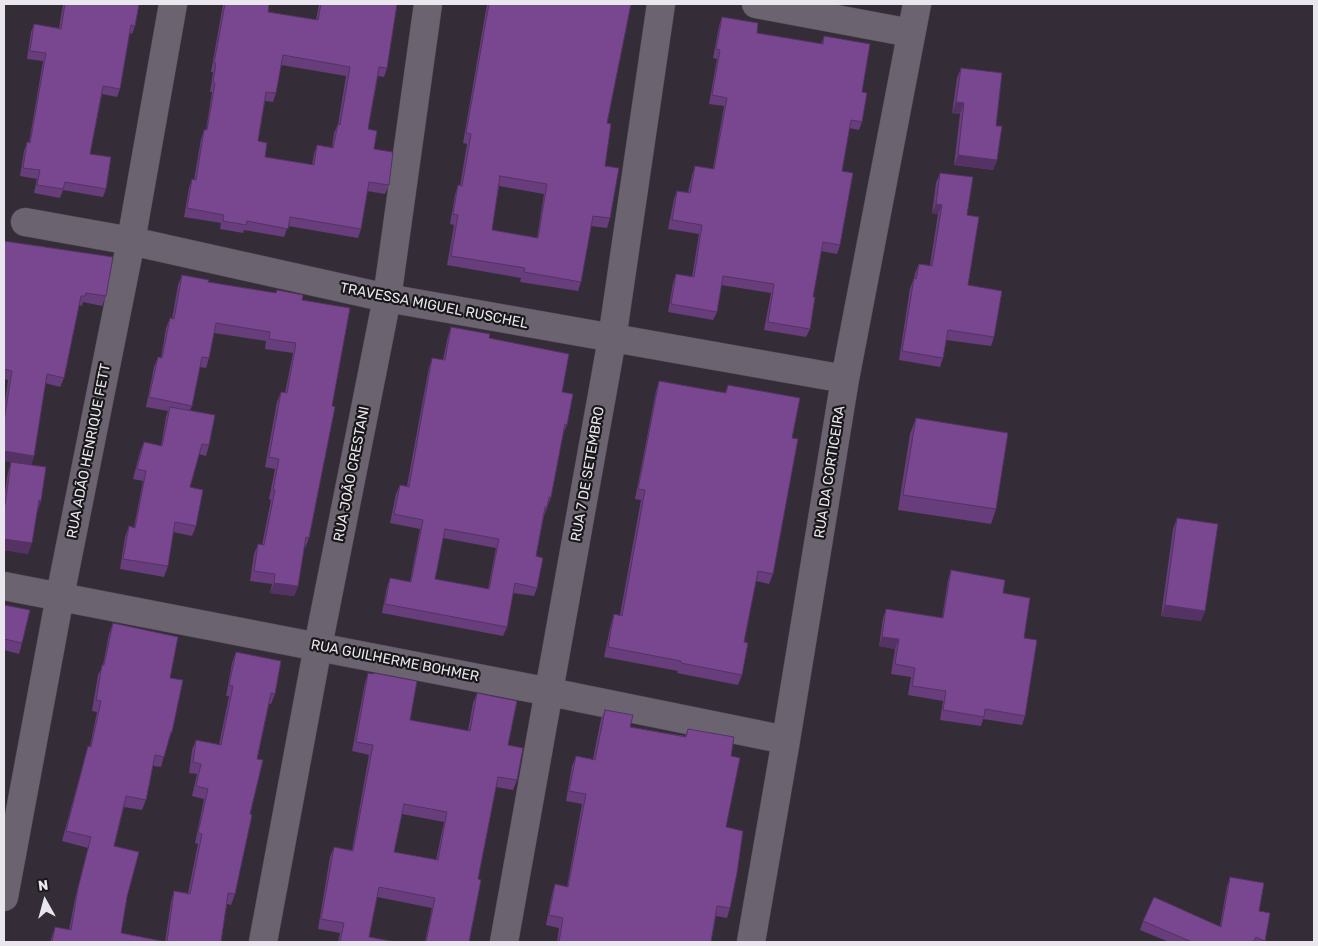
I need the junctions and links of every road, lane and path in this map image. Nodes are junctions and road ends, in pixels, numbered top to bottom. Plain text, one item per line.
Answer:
1 (173, 4) edge
2 (428, 4) edge
3 (661, 4) edge
4 (756, 4) edge
5 (917, 4) edge
6 (911, 33) junction
7 (25, 222) dead end
8 (131, 241) junction
9 (387, 298) junction
10 (612, 339) junction
11 (845, 379) junction
12 (4, 586) edge
13 (60, 596) junction
14 (318, 646) junction
15 (550, 692) junction
16 (786, 740) junction
17 (4, 897) edge
18 (263, 942) edge
19 (504, 942) edge
20 (751, 942) edge

1 - 8 street, RUA ADÃO HENRIQUE FETT
2 - 9 street, RUA JOÃO CRESTANI
3 - 10 street, RUA 7 DE SETEMBRO
4 - 6 street
5 - 6 street, RUA DA CORTICEIRA
6 - 11 street, RUA DA CORTICEIRA
7 - 8 street, TRAVESSA MIGUEL RUSCHEL
8 - 9 street, TRAVESSA MIGUEL RUSCHEL
8 - 13 street, RUA ADÃO HENRIQUE FETT
9 - 10 street, TRAVESSA MIGUEL RUSCHEL
9 - 14 street, RUA JOÃO CRESTANI
10 - 11 street, TRAVESSA MIGUEL RUSCHEL
10 - 15 street, RUA 7 DE SETEMBRO
11 - 16 street, RUA DA CORTICEIRA
12 - 13 street, RUA GUILHERME BOHMER
13 - 14 street, RUA GUILHERME BOHMER
13 - 17 street, RUA ADÃO HENRIQUE FETT
14 - 15 street, RUA GUILHERME BOHMER
14 - 18 street, RUA JOÃO CRESTANI
15 - 16 street, RUA GUILHERME BOHMER
15 - 19 street, RUA 7 DE SETEMBRO
16 - 20 street, RUA DA CORTICEIRA

